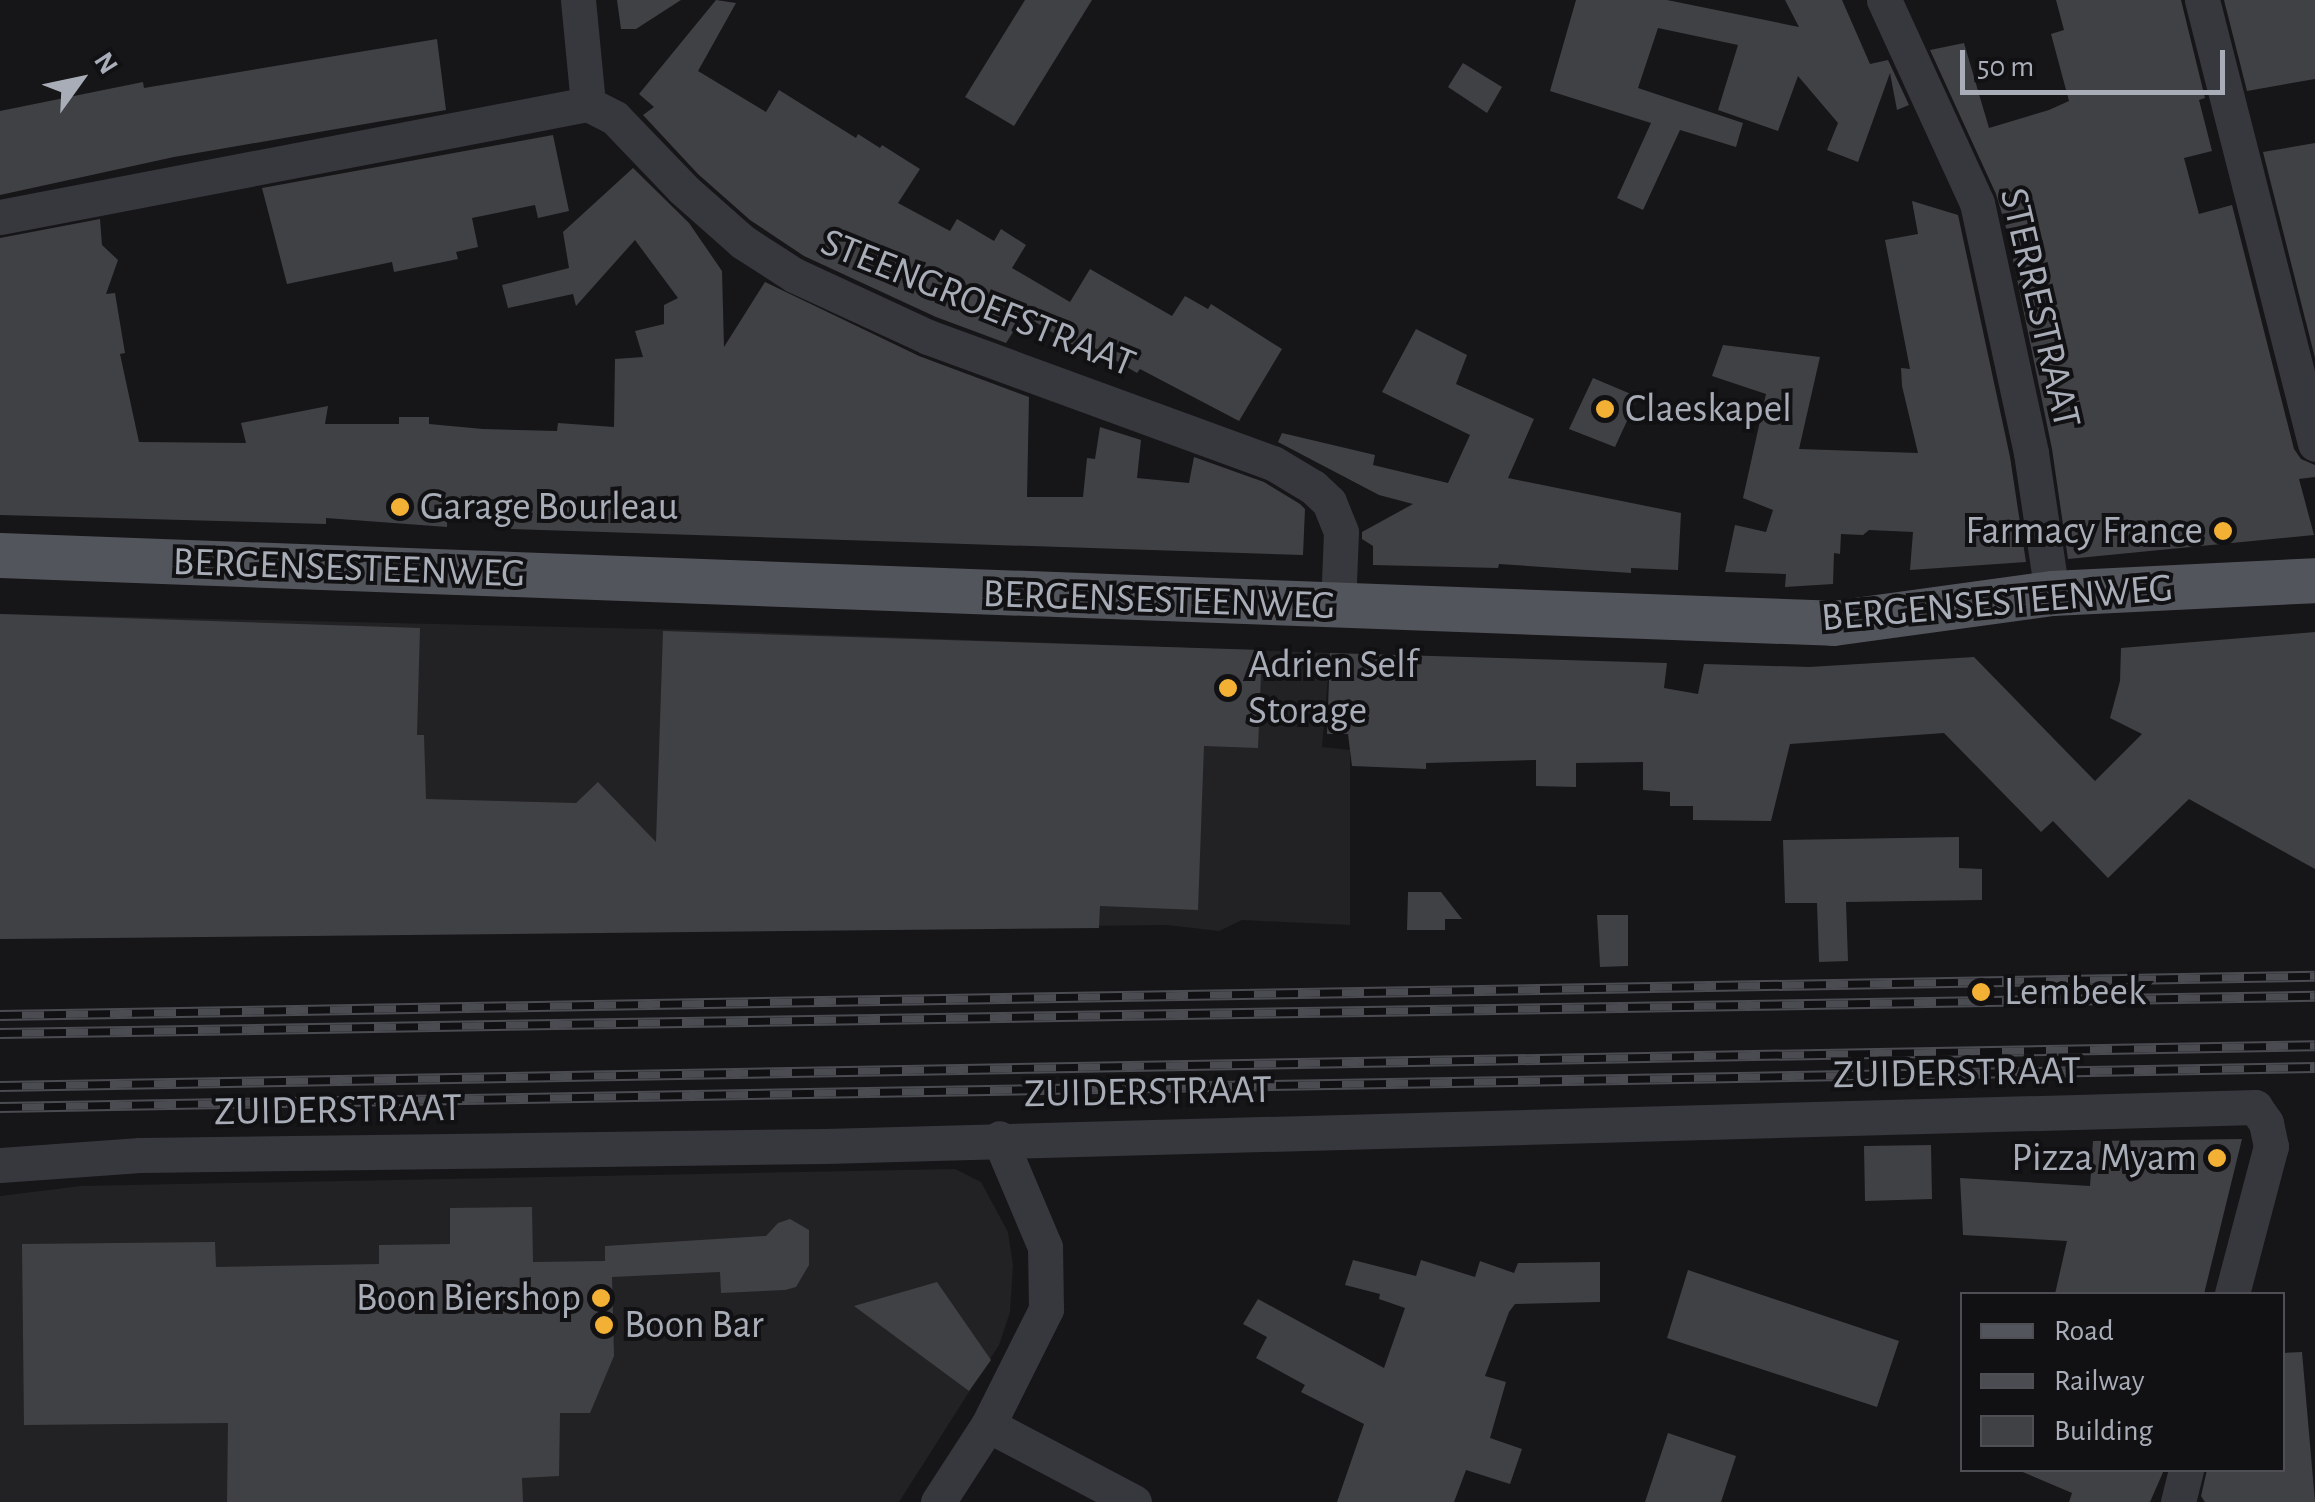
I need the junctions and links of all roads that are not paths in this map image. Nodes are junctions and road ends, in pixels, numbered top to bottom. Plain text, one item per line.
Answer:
1 (578, 0) edge
2 (1884, 0) edge
3 (2202, 0) edge
4 (588, 104) junction
5 (0, 217) edge
6 (2315, 444) edge
7 (0, 555) edge
8 (2315, 580) edge
9 (2052, 593) junction
10 (1338, 607) junction
11 (999, 1138) junction
12 (0, 1165) edge
13 (2233, 1292) edge
14 (988, 1425) junction
15 (2186, 1472) edge
16 (938, 1502) edge
17 (1134, 1502) edge
18 (2178, 1502) edge

1 - 4 street
2 - 9 street, STERRESTRAAT
3 - 6 street
4 - 5 street
4 - 10 street, STEENGROEFSTRAAT
7 - 10 main road, BERGENSESTEENWEG
8 - 9 main road, BERGENSESTEENWEG
9 - 10 main road, BERGENSESTEENWEG
11 - 12 street, ZUIDERSTRAAT
11 - 13 street, ZUIDERSTRAAT
11 - 14 street
14 - 16 street
14 - 17 street
15 - 18 street

